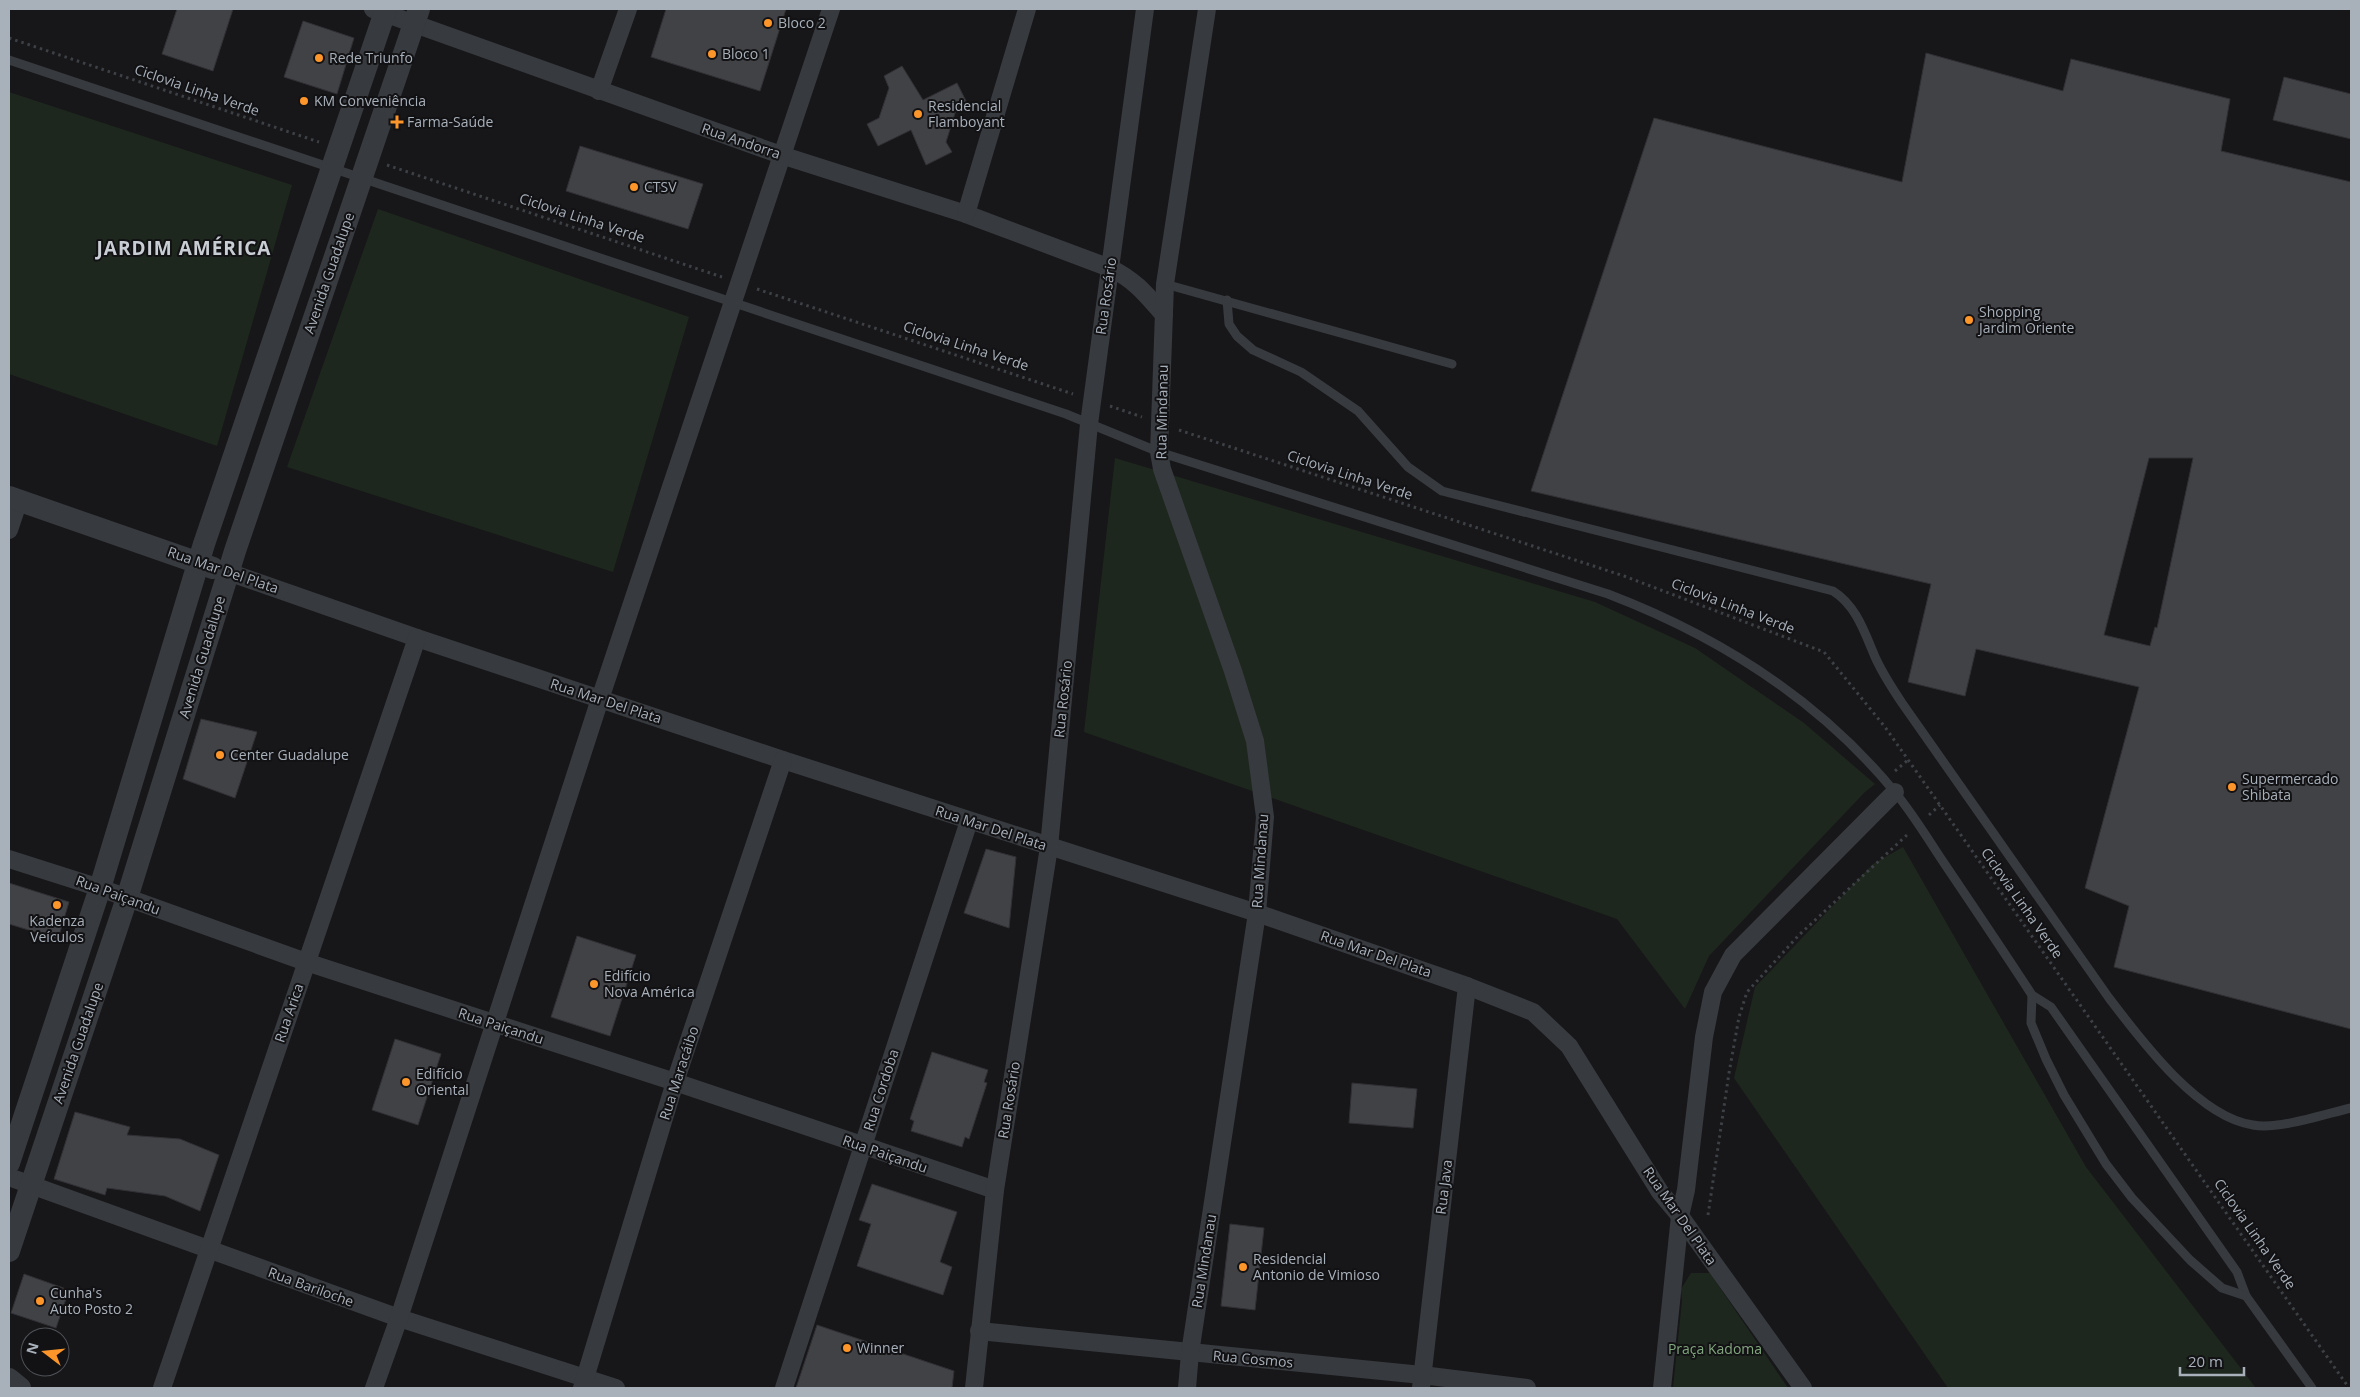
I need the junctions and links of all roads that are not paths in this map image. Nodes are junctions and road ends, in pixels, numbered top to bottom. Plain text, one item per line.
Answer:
1 (628, 9) edge
2 (831, 9) edge
3 (1027, 9) edge
4 (1145, 9) edge
5 (1208, 9) edge
6 (381, 10) edge
7 (417, 16) edge
8 (9, 60) edge
9 (599, 91) junction
10 (780, 155) junction
11 (335, 158) junction
12 (365, 168) junction
13 (966, 214) junction
14 (1110, 268) junction
15 (1165, 284) junction
16 (1226, 300) junction
17 (732, 301) junction
18 (1164, 315) junction
19 (1452, 364) dead end
20 (1090, 424) junction
21 (1159, 452) junction
22 (14, 499) edge
23 (9, 530) edge
24 (199, 564) junction
25 (228, 572) junction
26 (416, 638) junction
27 (600, 699) junction
28 (783, 760) junction
29 (1895, 792) junction
30 (970, 820) junction
31 (1048, 847) junction
32 (9, 858) edge
33 (100, 888) junction
34 (127, 898) junction
35 (1257, 913) junction
36 (306, 962) junction
37 (1467, 986) junction
38 (2032, 995) junction
39 (495, 1024) junction
40 (675, 1082) junction
41 (2351, 1108) edge
42 (862, 1146) junction
43 (9, 1163) edge
44 (9, 1178) edge
45 (30, 1186) junction
46 (995, 1190) junction
47 (1680, 1216) junction
48 (209, 1250) junction
49 (9, 1251) edge
50 (2246, 1296) junction
51 (399, 1318) junction
52 (979, 1331) junction
53 (1190, 1353) junction
54 (9, 1379) edge
55 (1421, 1381) edge
56 (584, 1383) edge
57 (20, 1388) edge
58 (162, 1388) edge
59 (374, 1388) edge
60 (616, 1388) edge
61 (784, 1388) edge
62 (974, 1388) edge
63 (1187, 1388) edge
64 (1527, 1388) edge
65 (1662, 1388) edge
66 (1803, 1388) edge
67 (2312, 1388) edge

1 - 9 street
2 - 10 street
3 - 13 street
4 - 14 street, Rua Rosário
5 - 15 street, Rua Mindanau
6 - 7 street, Rua Andorra
6 - 11 street, Avenida Guadalupe
7 - 9 street, Rua Andorra
7 - 12 street, Avenida Guadalupe
8 - 11 lane
9 - 10 street, Rua Andorra
10 - 13 street, Rua Andorra
10 - 17 street
11 - 12 lane
11 - 24 street, Avenida Guadalupe
12 - 17 lane
12 - 25 street, Avenida Guadalupe
13 - 14 street, Rua Andorra
14 - 18 street, Rua Andorra
14 - 20 street, Rua Rosário
15 - 16 lane
15 - 18 street, Rua Mindanau
16 - 19 lane
16 - 41 lane
17 - 20 lane
17 - 27 street
18 - 21 street, Rua Mindanau
20 - 21 lane
20 - 31 street, Rua Rosário
21 - 29 lane
21 - 35 street, Rua Mindanau
22 - 23 street
22 - 24 street, Rua Mar Del Plata
24 - 25 street, Rua Mar Del Plata
24 - 33 street, Avenida Guadalupe
25 - 26 street, Rua Mar Del Plata
25 - 34 street, Avenida Guadalupe
26 - 27 street, Rua Mar Del Plata
26 - 36 street, Rua Arica
27 - 28 street, Rua Mar Del Plata
27 - 39 street
28 - 30 street, Rua Mar Del Plata
28 - 40 street, Rua Maracáibo
29 - 38 lane
29 - 47 street
30 - 31 street, Rua Mar Del Plata
30 - 42 street, Rua Cordoba
31 - 35 street, Rua Mar Del Plata
31 - 46 street, Rua Rosário
32 - 33 street, Rua Paiçandu
33 - 34 street, Rua Paiçandu
33 - 43 street, Avenida Guadalupe
34 - 36 street, Rua Paiçandu
34 - 45 street, Avenida Guadalupe
35 - 37 street, Rua Mar Del Plata
35 - 53 street, Rua Mindanau
36 - 39 street, Rua Paiçandu
36 - 48 street, Rua Arica
37 - 47 street, Rua Mar Del Plata
37 - 55 street, Rua Java
38 - 50 lane
38 - 50 lane
39 - 40 street, Rua Paiçandu
39 - 51 street
40 - 42 street, Rua Paiçandu
40 - 56 street, Rua Maracáibo
42 - 46 street, Rua Paiçandu
42 - 61 street, Rua Cordoba
44 - 45 street, Rua Bariloche
45 - 48 street, Rua Bariloche
45 - 49 street, Avenida Guadalupe
46 - 52 street, Rua Rosário
47 - 65 street
47 - 66 street, Rua Mar Del Plata
48 - 51 street, Rua Bariloche
48 - 58 street, Rua Arica
50 - 67 lane
51 - 56 street, Rua Bariloche
51 - 59 street
52 - 53 street, Rua Cosmos
52 - 62 street, Rua Rosário
53 - 55 street, Rua Cosmos
53 - 63 street, Rua Mindanau
54 - 57 street
55 - 64 street, Rua Cosmos
56 - 60 street, Rua Bariloche

